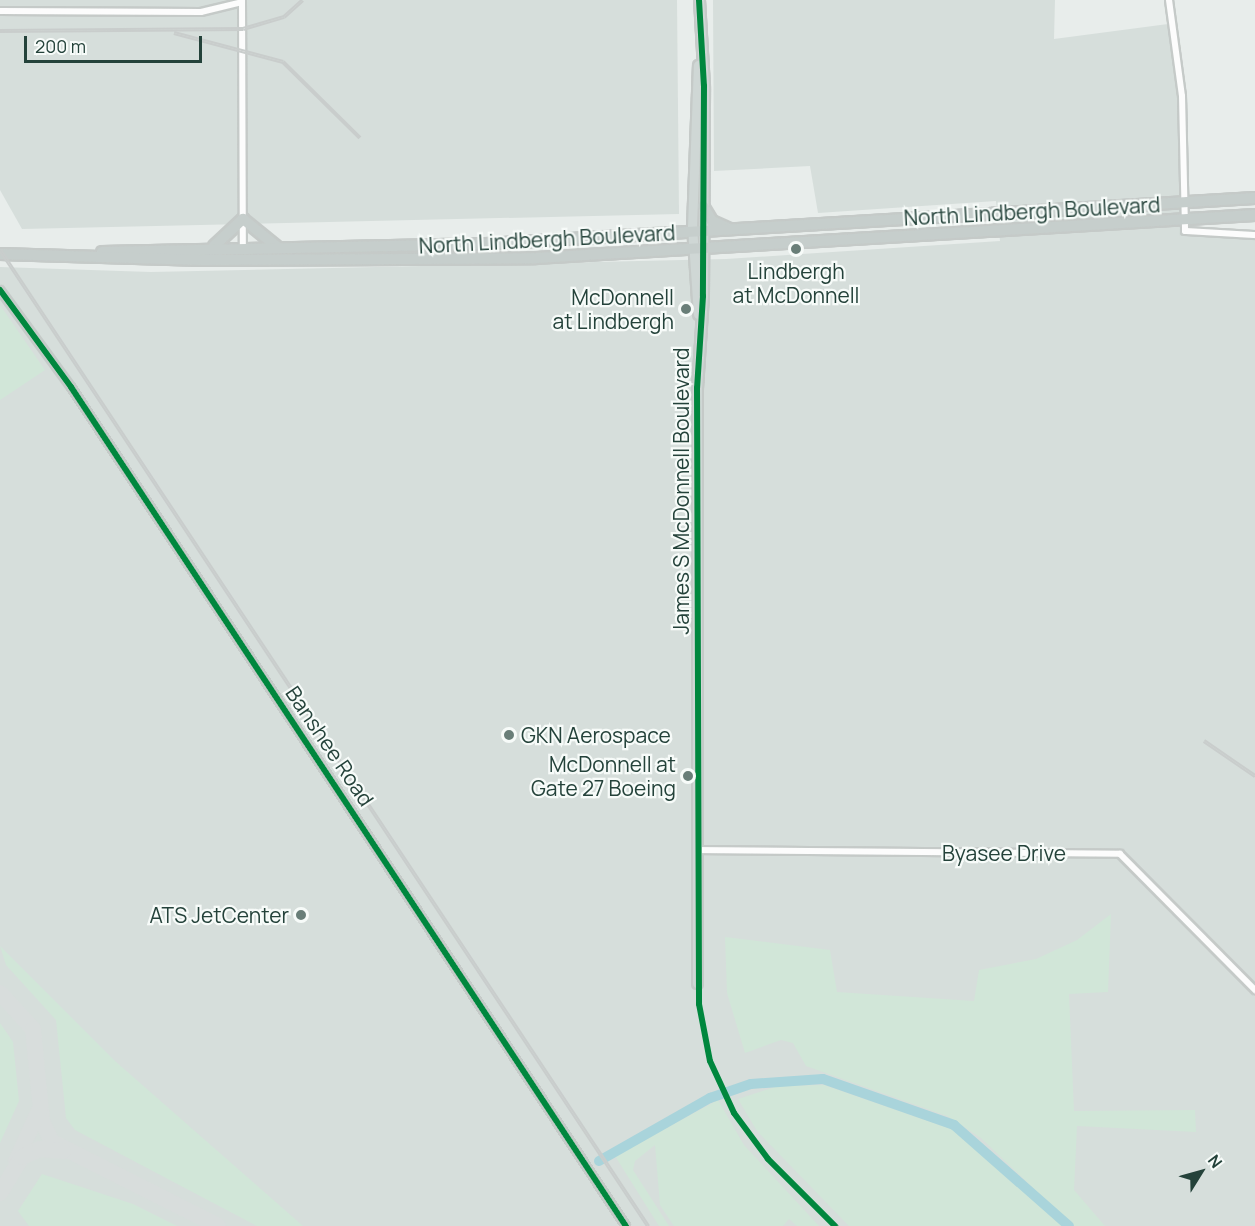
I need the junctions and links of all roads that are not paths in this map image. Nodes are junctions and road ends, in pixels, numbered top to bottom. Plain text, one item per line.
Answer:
1 (699, 0) edge
2 (1168, 0) edge
3 (242, 1) edge
4 (0, 11) edge
5 (699, 59) junction
6 (1255, 198) edge
7 (1184, 203) junction
8 (703, 206) junction
9 (1255, 215) edge
10 (1183, 217) junction
11 (243, 219) junction
12 (731, 229) junction
13 (698, 231) junction
14 (1255, 235) edge
15 (214, 246) junction
16 (243, 246) junction
17 (276, 246) junction
18 (698, 249) junction
19 (0, 254) edge
20 (90, 254) junction
21 (243, 260) junction
22 (0, 290) edge
23 (696, 850) junction
24 (697, 983) dead end
25 (1255, 990) edge
26 (626, 1226) edge

1 - 5 main road, James S McDonnell Boulevard
2 - 7 street
3 - 4 street
3 - 11 street
5 - 8 main road, James S McDonnell Boulevard
5 - 13 main road, James S McDonnell Boulevard
6 - 7 highway, North Lindbergh Boulevard
7 - 10 street
7 - 12 highway, North Lindbergh Boulevard
8 - 12 highway
8 - 13 main road, James S McDonnell Boulevard
9 - 10 highway, North Lindbergh Boulevard
10 - 14 street
10 - 18 highway, North Lindbergh Boulevard
11 - 15 highway
11 - 16 street
11 - 17 highway
12 - 13 highway, North Lindbergh Boulevard
13 - 17 highway, North Lindbergh Boulevard
13 - 18 main road, James S McDonnell Boulevard
15 - 16 highway, North Lindbergh Boulevard
15 - 20 highway, North Lindbergh Boulevard
16 - 17 highway, North Lindbergh Boulevard
16 - 21 street
18 - 21 highway, North Lindbergh Boulevard
18 - 23 main road, James S McDonnell Boulevard
19 - 20 highway, North Lindbergh Boulevard
20 - 21 highway, North Lindbergh Boulevard
22 - 26 street, Banshee Road
23 - 24 main road, James S McDonnell Boulevard
23 - 25 street, Byasee Drive

